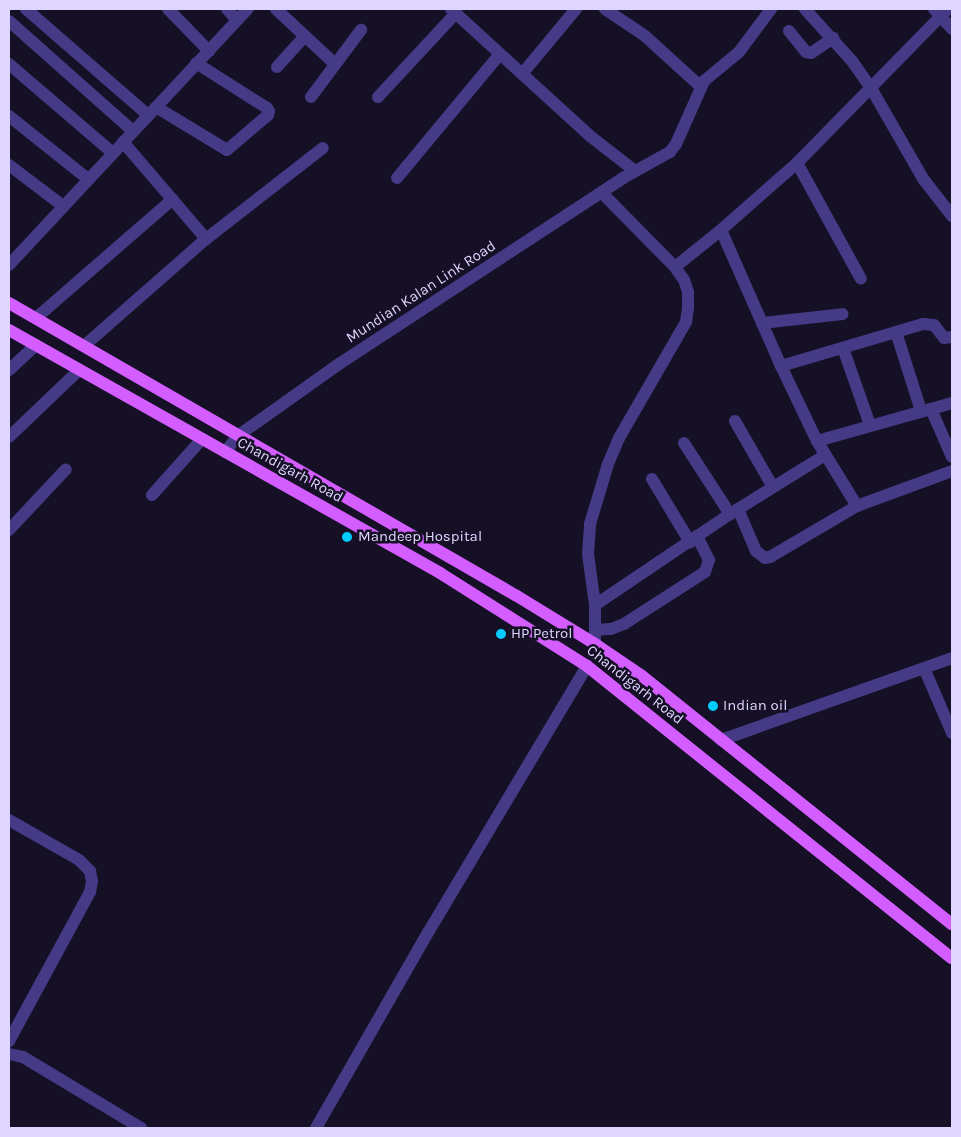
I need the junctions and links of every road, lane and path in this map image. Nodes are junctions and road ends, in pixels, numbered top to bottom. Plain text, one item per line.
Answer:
1 (26, 9) edge
2 (168, 9) edge
3 (227, 9) edge
4 (248, 9) edge
5 (276, 9) edge
6 (576, 9) edge
7 (606, 9) edge
8 (771, 9) edge
9 (805, 9) edge
10 (453, 11) edge
11 (941, 11) edge
12 (237, 20) junction
13 (9, 21) edge
14 (952, 29) edge
15 (362, 30) dead end
16 (789, 31) dead end
17 (304, 36) junction
18 (833, 38) junction
19 (209, 50) junction
20 (500, 54) junction
21 (9, 64) edge
22 (196, 64) junction
23 (335, 64) junction
24 (277, 67) dead end
25 (522, 74) junction
26 (700, 86) junction
27 (871, 88) junction
28 (311, 97) dead end
29 (378, 97) dead end
30 (152, 111) junction
31 (9, 116) edge
32 (133, 131) junction
33 (123, 142) junction
34 (323, 148) dead end
35 (113, 152) junction
36 (797, 164) junction
37 (9, 165) edge
38 (635, 171) junction
39 (397, 178) dead end
40 (88, 180) junction
41 (602, 193) junction
42 (173, 199) junction
43 (63, 206) junction
44 (952, 216) edge
45 (721, 230) junction
46 (206, 239) junction
47 (9, 265) edge
48 (675, 267) junction
49 (861, 279) dead end
50 (9, 303) edge
51 (843, 314) dead end
52 (36, 318) junction
53 (762, 323) junction
54 (9, 330) edge
55 (896, 332) junction
56 (952, 336) edge
57 (36, 345) junction
58 (84, 346) junction
59 (843, 348) junction
60 (781, 366) junction
61 (9, 370) edge
62 (79, 370) junction
63 (952, 403) edge
64 (926, 410) junction
65 (736, 422) dead end
66 (870, 425) junction
67 (239, 435) junction
68 (9, 437) edge
69 (202, 439) junction
70 (817, 441) junction
71 (684, 443) dead end
72 (225, 452) junction
73 (825, 455) junction
74 (952, 457) edge
75 (66, 469) dead end
76 (952, 471) edge
77 (652, 479) dead end
78 (773, 487) junction
79 (152, 495) dead end
80 (857, 506) junction
81 (734, 512) junction
82 (9, 530) edge
83 (693, 539) junction
84 (595, 605) junction
85 (595, 630) junction
86 (595, 644) junction
87 (952, 658) edge
88 (587, 666) junction
89 (924, 668) junction
90 (952, 733) edge
91 (721, 740) junction
92 (9, 820) edge
93 (952, 924) edge
94 (952, 958) edge
95 (9, 1041) edge
96 (9, 1054) edge
97 (141, 1128) edge
98 (316, 1128) edge

1 - 30 street
2 - 19 street
3 - 12 street
4 - 12 street
5 - 17 street
6 - 25 street
7 - 26 street
8 - 26 street
9 - 18 street
10 - 20 street
10 - 29 street
11 - 14 street
11 - 27 street
12 - 19 street
13 - 32 street
15 - 23 street
16 - 18 street
17 - 23 street
17 - 24 street
18 - 27 street
19 - 22 street
20 - 25 street
20 - 39 street
21 - 35 street
22 - 30 street
22 - 30 street
23 - 28 street
25 - 38 street
26 - 38 street, Mundian Kalan Link Road
27 - 36 street
27 - 44 street
30 - 32 street
31 - 40 street
32 - 33 street
33 - 35 street
33 - 42 street
34 - 46 street
35 - 40 street
36 - 45 street
36 - 49 street
37 - 43 street
38 - 41 street, Mundian Kalan Link Road
40 - 43 street
41 - 48 street
41 - 67 street, Mundian Kalan Link Road
42 - 46 street
42 - 52 street
43 - 47 street
45 - 48 street
45 - 53 street
46 - 58 street
48 - 84 street
50 - 52 main road, Chandigarh Road
51 - 53 street
52 - 58 main road, Chandigarh Road
53 - 60 street
54 - 57 main road, Chandigarh Road
55 - 56 street
55 - 59 street
55 - 64 street
57 - 61 street
57 - 62 main road, Chandigarh Road
58 - 67 main road, Chandigarh Road
59 - 60 street
59 - 66 street
60 - 70 street
62 - 68 street
62 - 69 main road, Chandigarh Road
63 - 64 street
64 - 66 street
64 - 74 street
65 - 78 street
66 - 70 street
67 - 72 street, Mundian Kalan Link Road
67 - 86 main road, Chandigarh Road
69 - 72 main road, Chandigarh Road
69 - 79 street
70 - 73 street
71 - 81 street
72 - 88 main road, Chandigarh Road
73 - 78 street
73 - 80 street
75 - 82 street
76 - 80 street
77 - 83 street
78 - 81 street
80 - 81 street
81 - 83 street
83 - 84 street
83 - 85 street
84 - 85 street
85 - 86 street
86 - 91 main road, Chandigarh Road
87 - 89 street
88 - 94 main road, Chandigarh Road
88 - 98 street
89 - 90 street
89 - 91 street
91 - 93 main road, Chandigarh Road
92 - 95 street
96 - 97 street

